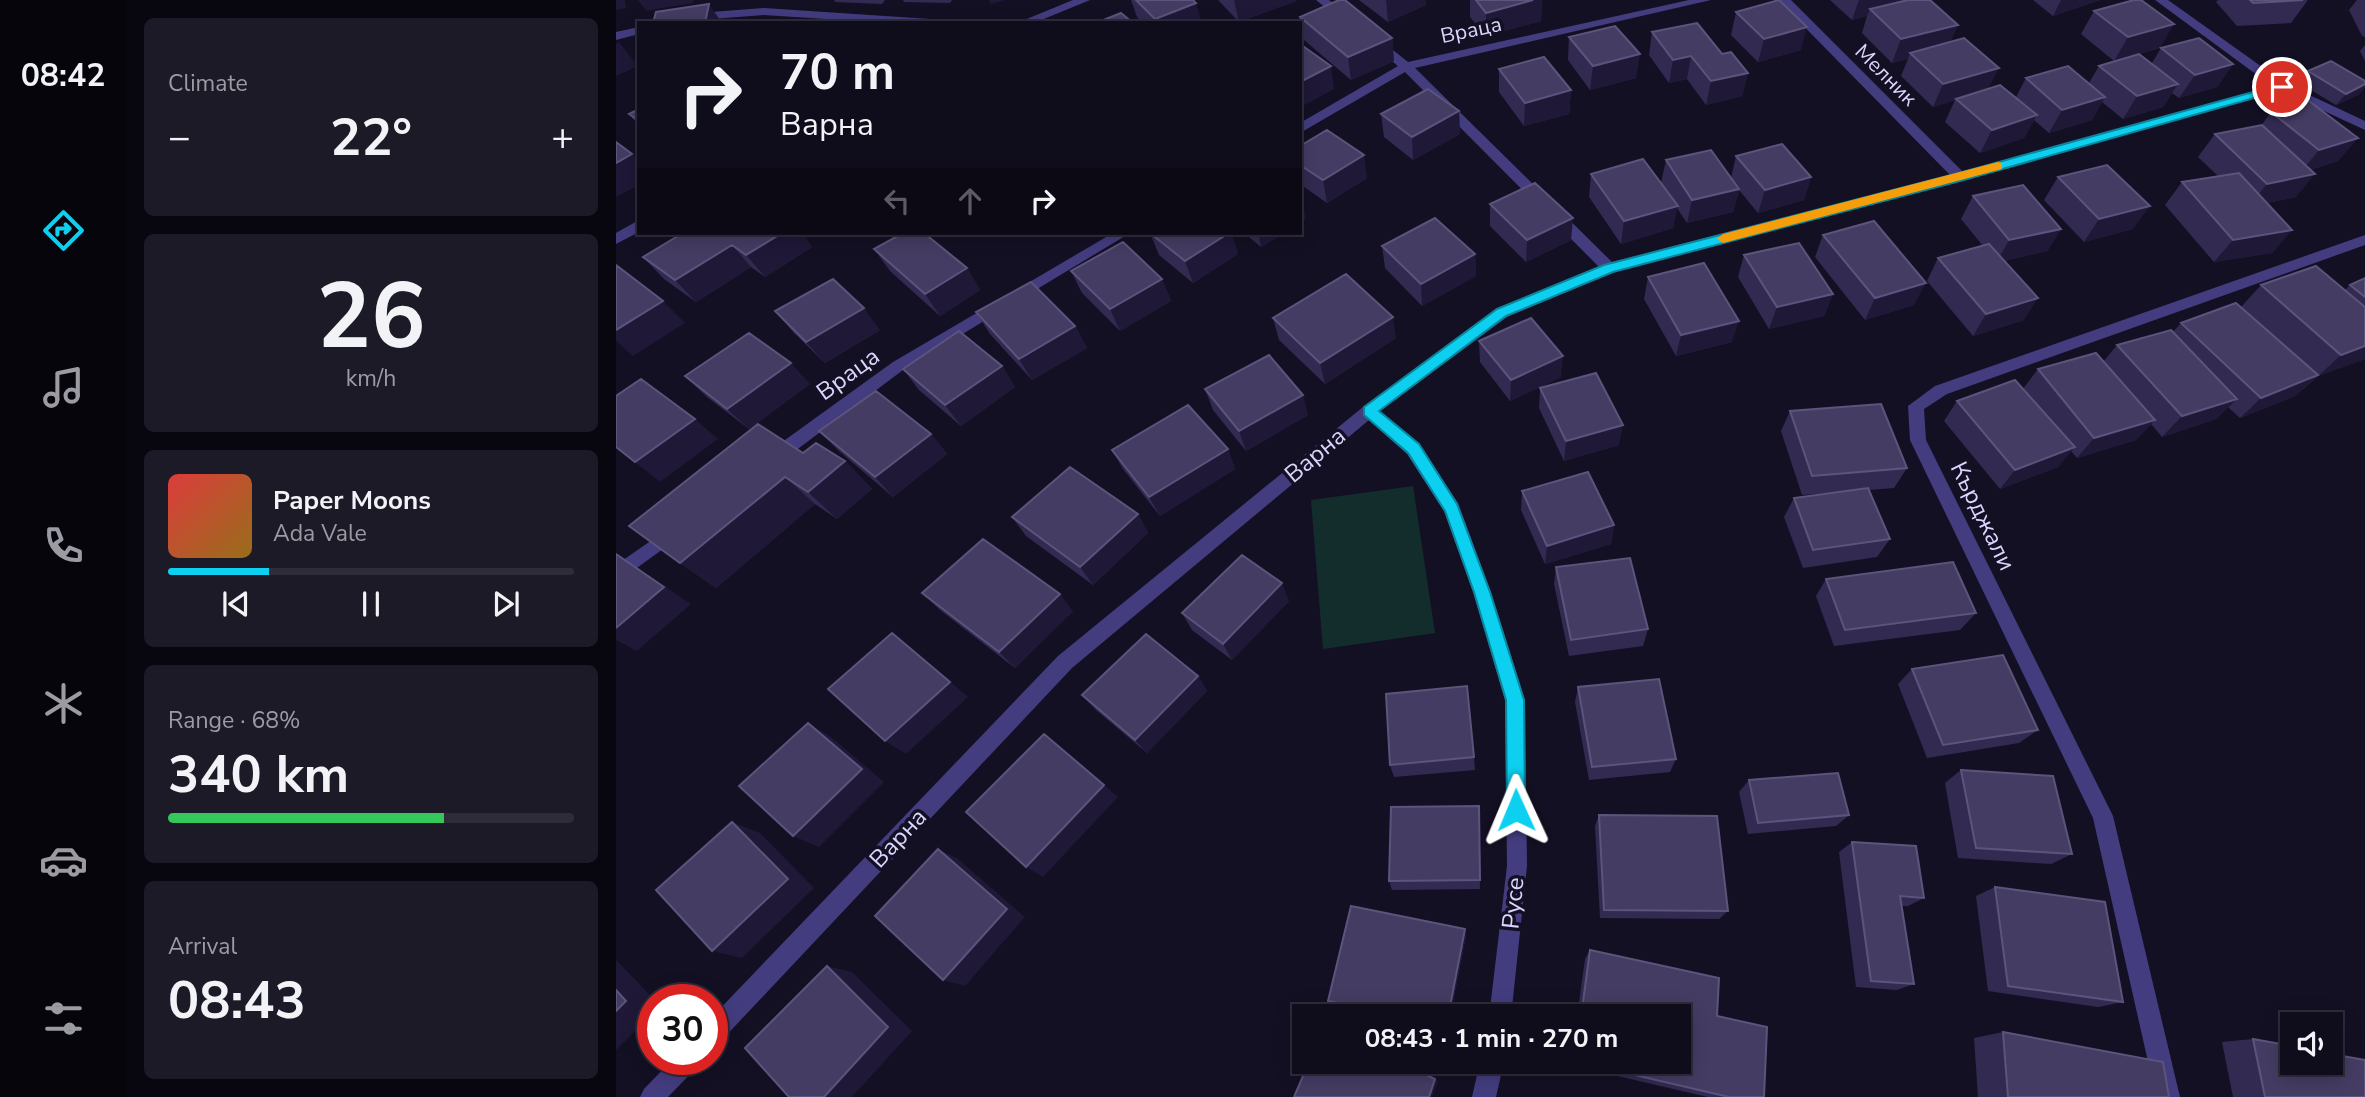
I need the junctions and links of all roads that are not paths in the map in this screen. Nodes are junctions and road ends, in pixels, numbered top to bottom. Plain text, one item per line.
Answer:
1 (1084, 0) edge
2 (1322, 0) edge
3 (1705, 0) edge
4 (1784, 0) edge
5 (2161, 0) edge
6 (673, 21) edge
7 (901, 21) edge
8 (1028, 21) edge
9 (637, 31) edge
10 (616, 36) edge
11 (1406, 66) junction
12 (2282, 87) junction
13 (2364, 125) edge
14 (1302, 128) edge
15 (1960, 177) junction
16 (637, 226) edge
17 (1120, 235) edge
18 (616, 239) edge
19 (2365, 240) edge
20 (1609, 268) junction
21 (1369, 411) junction
22 (757, 470) edge
23 (692, 519) edge
24 (616, 575) edge
25 (1501, 1004) edge
26 (728, 1017) edge
27 (1489, 1074) edge
28 (673, 1075) edge
29 (652, 1097) edge
30 (1484, 1097) edge
31 (2168, 1097) edge

1 - 8 street
2 - 11 street
3 - 11 street, Враца
4 - 15 street, Мелник
5 - 12 street
6 - 7 street
9 - 10 street
11 - 14 street, Враца
11 - 20 street
12 - 13 street
12 - 15 street, Варна
15 - 20 street, Варна
16 - 18 street
17 - 22 street, Враца
19 - 31 street, Кърджали
20 - 21 street, Варна
21 - 25 street, Русе
21 - 26 street, Варна
23 - 24 street
27 - 30 street
28 - 29 street

